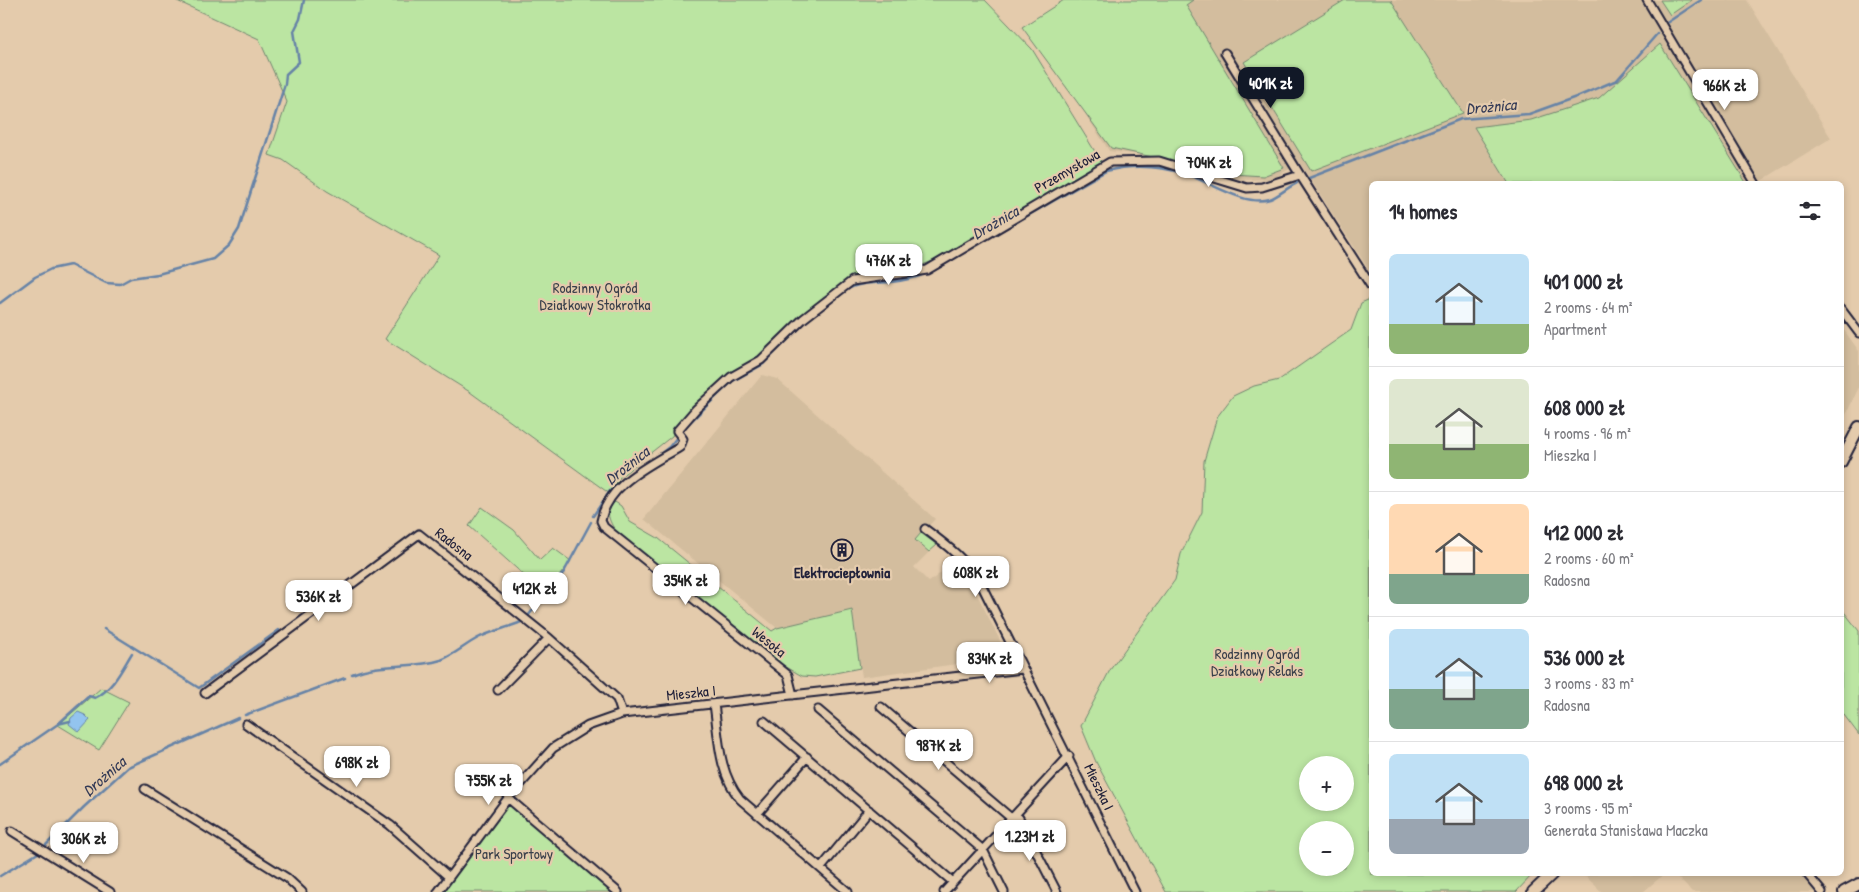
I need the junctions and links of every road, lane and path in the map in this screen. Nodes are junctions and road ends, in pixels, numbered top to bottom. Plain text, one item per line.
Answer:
1 (1647, 0) edge
2 (1225, 53) dead end
3 (1300, 175) junction
4 (1754, 181) edge
5 (1369, 283) edge
6 (1844, 313) edge
7 (1859, 334) edge
8 (1859, 427) edge
9 (1844, 456) edge
10 (601, 521) joint
11 (925, 529) dead end
12 (549, 638) junction
13 (1023, 669) junction
14 (498, 690) dead end
15 (205, 693) dead end
16 (793, 695) junction
17 (714, 704) junction
18 (881, 707) dead end
19 (818, 710) dead end
20 (622, 714) junction
21 (764, 721) dead end
22 (246, 724) dead end
23 (1069, 756) junction
24 (807, 757) junction
25 (145, 789) dead end
26 (508, 798) junction
27 (869, 810) junction
28 (757, 814) junction
29 (1011, 818) junction
30 (12, 831) dead end
31 (982, 850) junction
32 (821, 868) junction
33 (1550, 876) edge
34 (1809, 876) edge
35 (449, 877) junction
36 (1859, 884) edge
37 (949, 888) edge
38 (110, 892) edge
39 (302, 892) edge
40 (438, 892) edge
41 (618, 892) edge
42 (848, 892) edge
43 (1004, 892) edge
44 (1057, 892) edge
45 (1135, 892) edge
46 (1533, 892) edge
47 (1822, 892) edge
48 (1844, 892) edge

1 - 4 street
2 - 3 street
3 - 5 street
3 - 10 street, Przemysłowa
6 - 7 street
8 - 9 main road
10 - 16 street, Wesoła
11 - 13 street, Mieszka I
12 - 14 street
12 - 15 street, Radosna
12 - 20 street, Radosna
13 - 16 street, Mieszka I
13 - 23 street, Mieszka I
16 - 17 street, Mieszka I
17 - 20 street, Mieszka I
17 - 28 street
18 - 29 street
19 - 31 street
20 - 26 street, Mieszka I
21 - 24 street
22 - 35 street
23 - 29 street
23 - 45 street, Mieszka I
24 - 27 street
24 - 28 street
25 - 39 street
26 - 35 street, Mieszka I
26 - 41 street
27 - 32 street
27 - 37 street
28 - 32 street
29 - 31 street
29 - 44 street
30 - 38 street
31 - 37 street
31 - 43 street
32 - 42 street
33 - 46 main road
34 - 47 street
35 - 40 street, Mieszka I
36 - 48 main road

